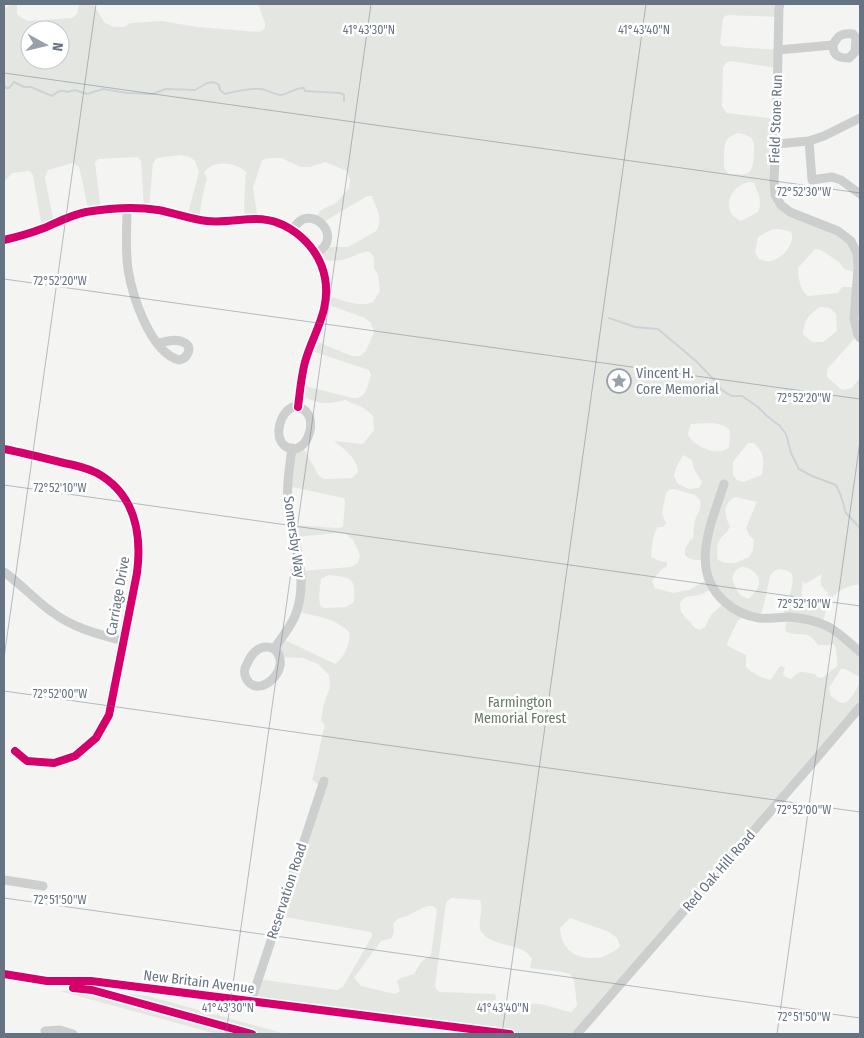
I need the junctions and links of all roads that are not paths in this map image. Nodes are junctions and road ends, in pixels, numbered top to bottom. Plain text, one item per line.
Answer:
1 (780, 4) edge
2 (832, 45) dead end
3 (778, 50) junction
4 (860, 118) edge
5 (808, 141) junction
6 (776, 144) junction
7 (860, 194) edge
8 (127, 208) junction
9 (294, 230) junction
10 (4, 240) edge
11 (316, 253) junction
12 (858, 303) edge
13 (860, 338) edge
14 (158, 343) dead end
15 (298, 407) junction
16 (292, 448) junction
17 (4, 449) edge
18 (724, 484) dead end
19 (4, 572) edge
20 (123, 641) junction
21 (274, 649) junction
22 (860, 652) edge
23 (860, 707) edge
24 (15, 751) dead end
25 (324, 782) dead end
26 (4, 880) edge
27 (42, 886) dead end
28 (4, 974) edge
29 (251, 1001) junction
30 (44, 1031) dead end
31 (73, 1034) edge
32 (510, 1034) edge
33 (577, 1034) edge

1 - 3 street, Field Stone Run
2 - 3 street
3 - 6 street, Field Stone Run
4 - 5 street
5 - 6 street
5 - 7 street
6 - 12 street, Field Stone Run
8 - 9 street
8 - 10 street
8 - 14 street
9 - 11 street
9 - 11 street
11 - 15 street
12 - 13 street, Field Stone Run
15 - 16 street
15 - 16 street
16 - 21 street, Somersby Way
17 - 20 street, Carriage Drive
18 - 22 street
19 - 20 street
20 - 24 street, Carriage Drive
21 - 21 street
23 - 33 street, Red Oak Hill Road
25 - 29 street, Reservation Road
26 - 27 street
28 - 29 street, New Britain Avenue
29 - 32 street, New Britain Avenue
30 - 31 street

